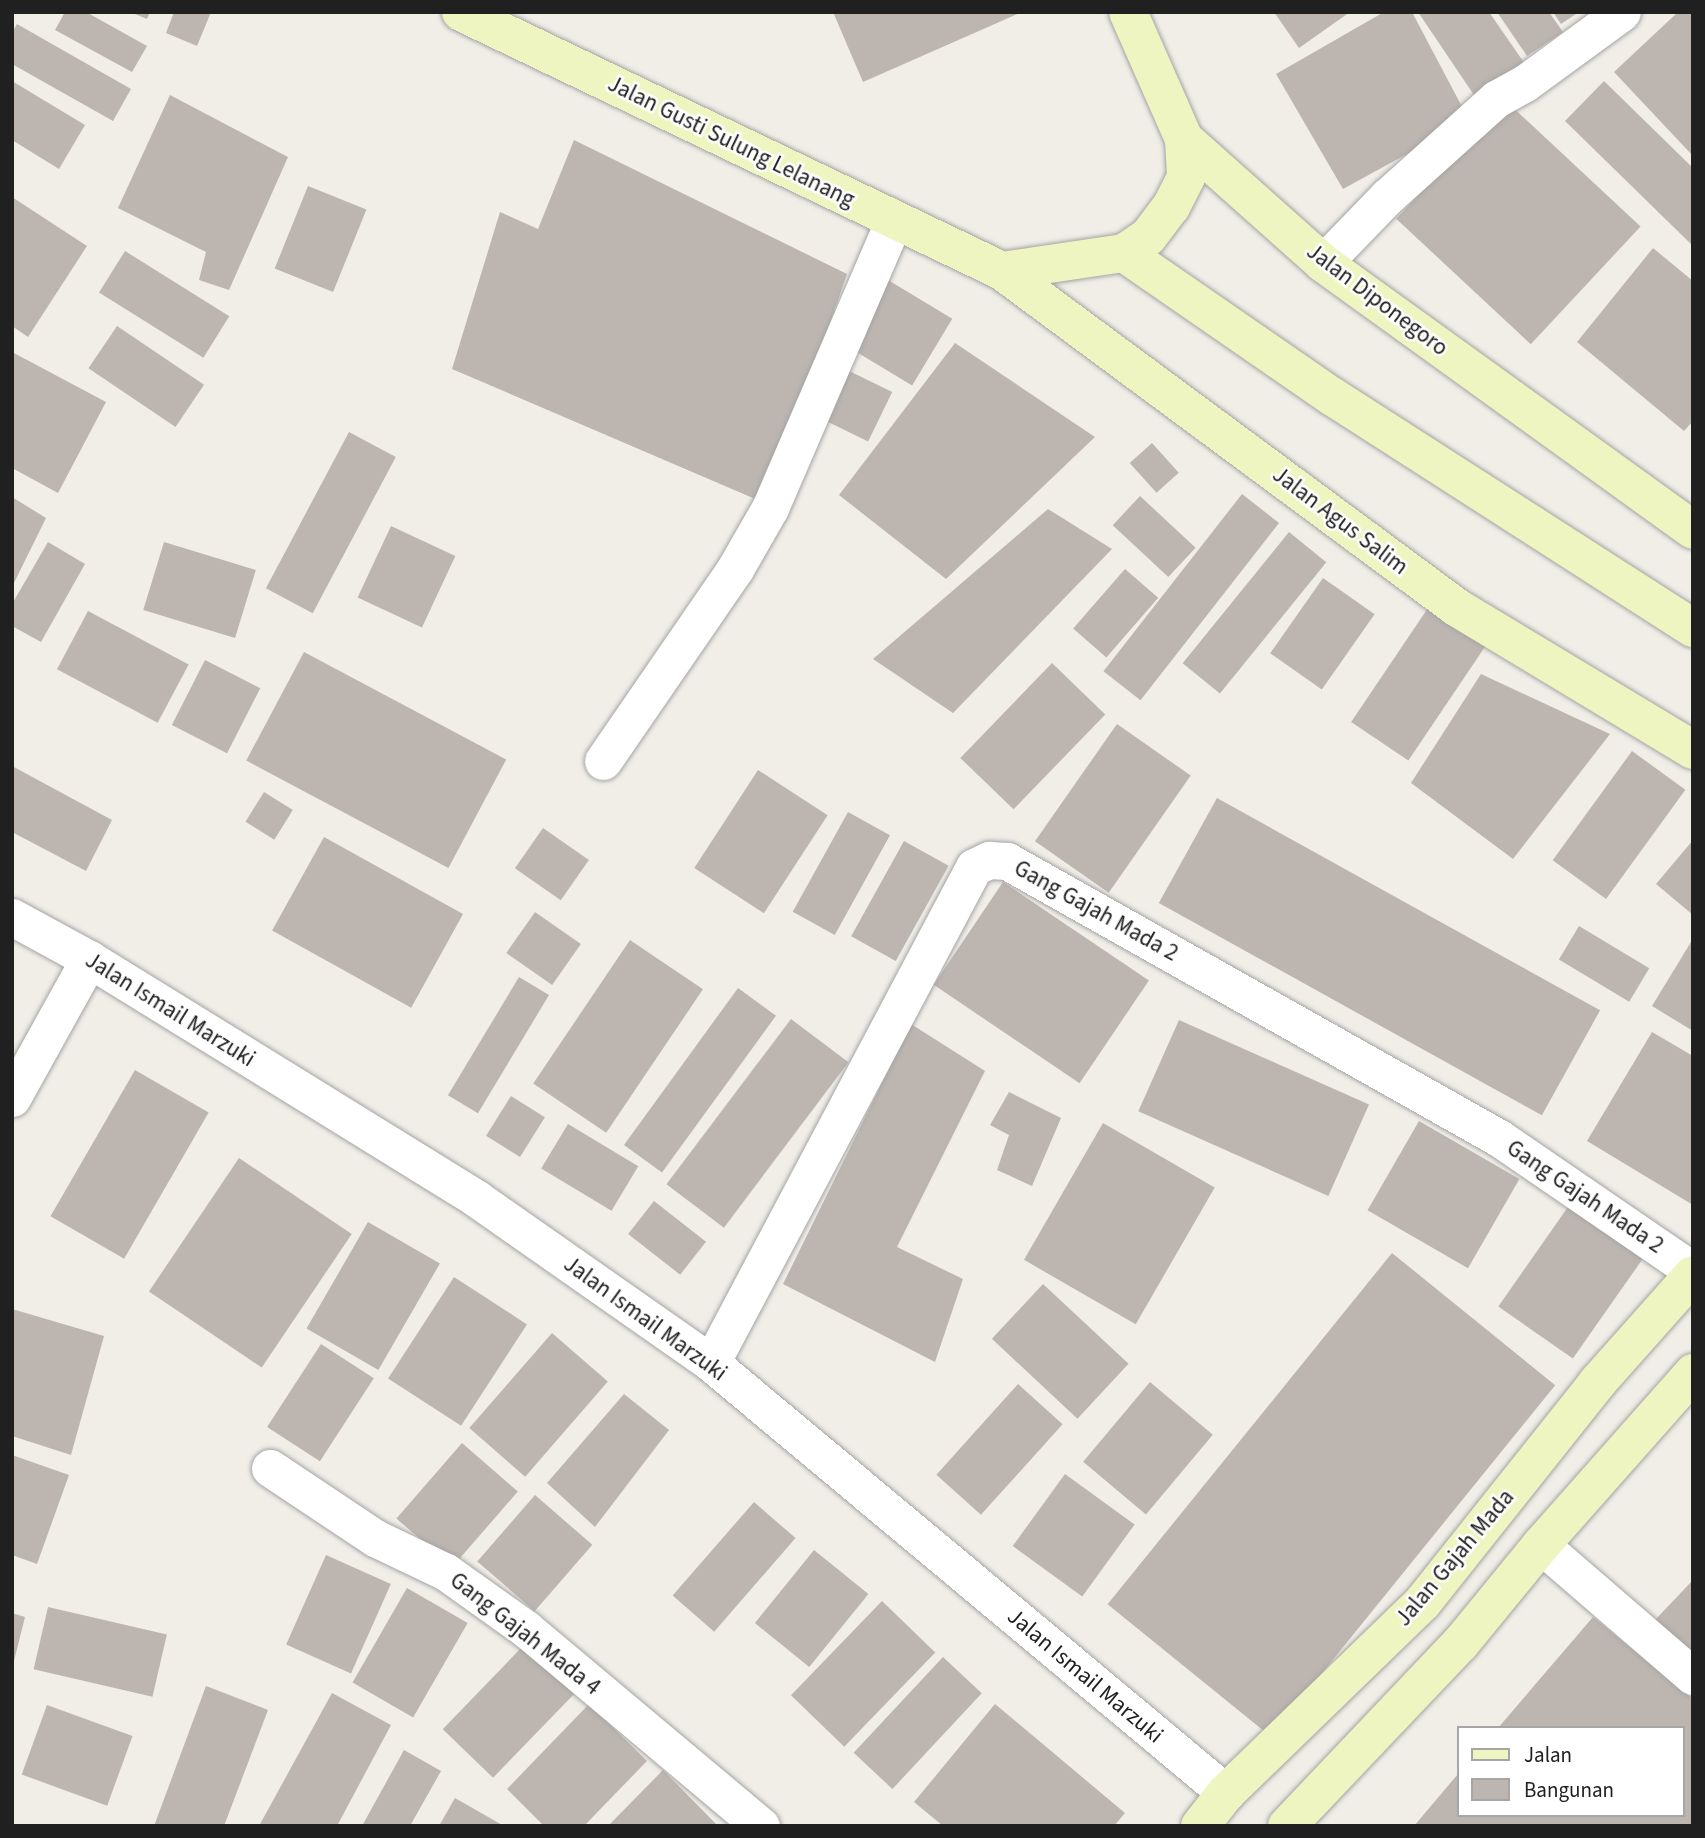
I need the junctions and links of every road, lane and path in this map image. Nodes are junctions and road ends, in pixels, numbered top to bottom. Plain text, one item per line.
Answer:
1 (461, 12) edge
2 (1128, 12) edge
3 (1622, 12) edge
4 (1184, 139) junction
5 (894, 220) junction
6 (1124, 253) junction
7 (1323, 263) junction
8 (1002, 271) junction
9 (1693, 530) edge
10 (1693, 628) edge
11 (1693, 750) edge
12 (603, 761) dead end
13 (12, 917) edge
14 (89, 959) junction
15 (12, 1098) edge
16 (1693, 1273) edge
17 (711, 1363) junction
18 (1693, 1373) edge
19 (270, 1468) dead end
20 (1541, 1545) junction
21 (1423, 1602) junction
22 (1460, 1644) junction
23 (1693, 1676) edge
24 (1226, 1793) junction
25 (761, 1826) edge
26 (1200, 1826) edge
27 (1287, 1826) edge

1 - 5 street, Jalan Gusti Sulung Lelanang
2 - 4 street, Jalan Diponegoro
3 - 7 street
4 - 6 street
4 - 7 street, Jalan Diponegoro
5 - 8 street, Jalan Gusti Sulung Lelanang
5 - 12 street
6 - 8 street
6 - 10 street
7 - 9 street, Jalan Diponegoro
8 - 11 street, Jalan Agus Salim
13 - 14 street, Jalan Ismail Marzuki
14 - 15 street
14 - 17 street, Jalan Ismail Marzuki
16 - 17 street, Gang Gajah Mada 2
16 - 21 street, Jalan Gajah Mada
17 - 24 street, Jalan Ismail Marzuki
18 - 20 street
19 - 25 street, Gang Gajah Mada 4
20 - 22 street
20 - 23 street
21 - 22 street
21 - 24 street, Jalan Gajah Mada
22 - 27 street
24 - 26 street, Jalan Gajah Mada

